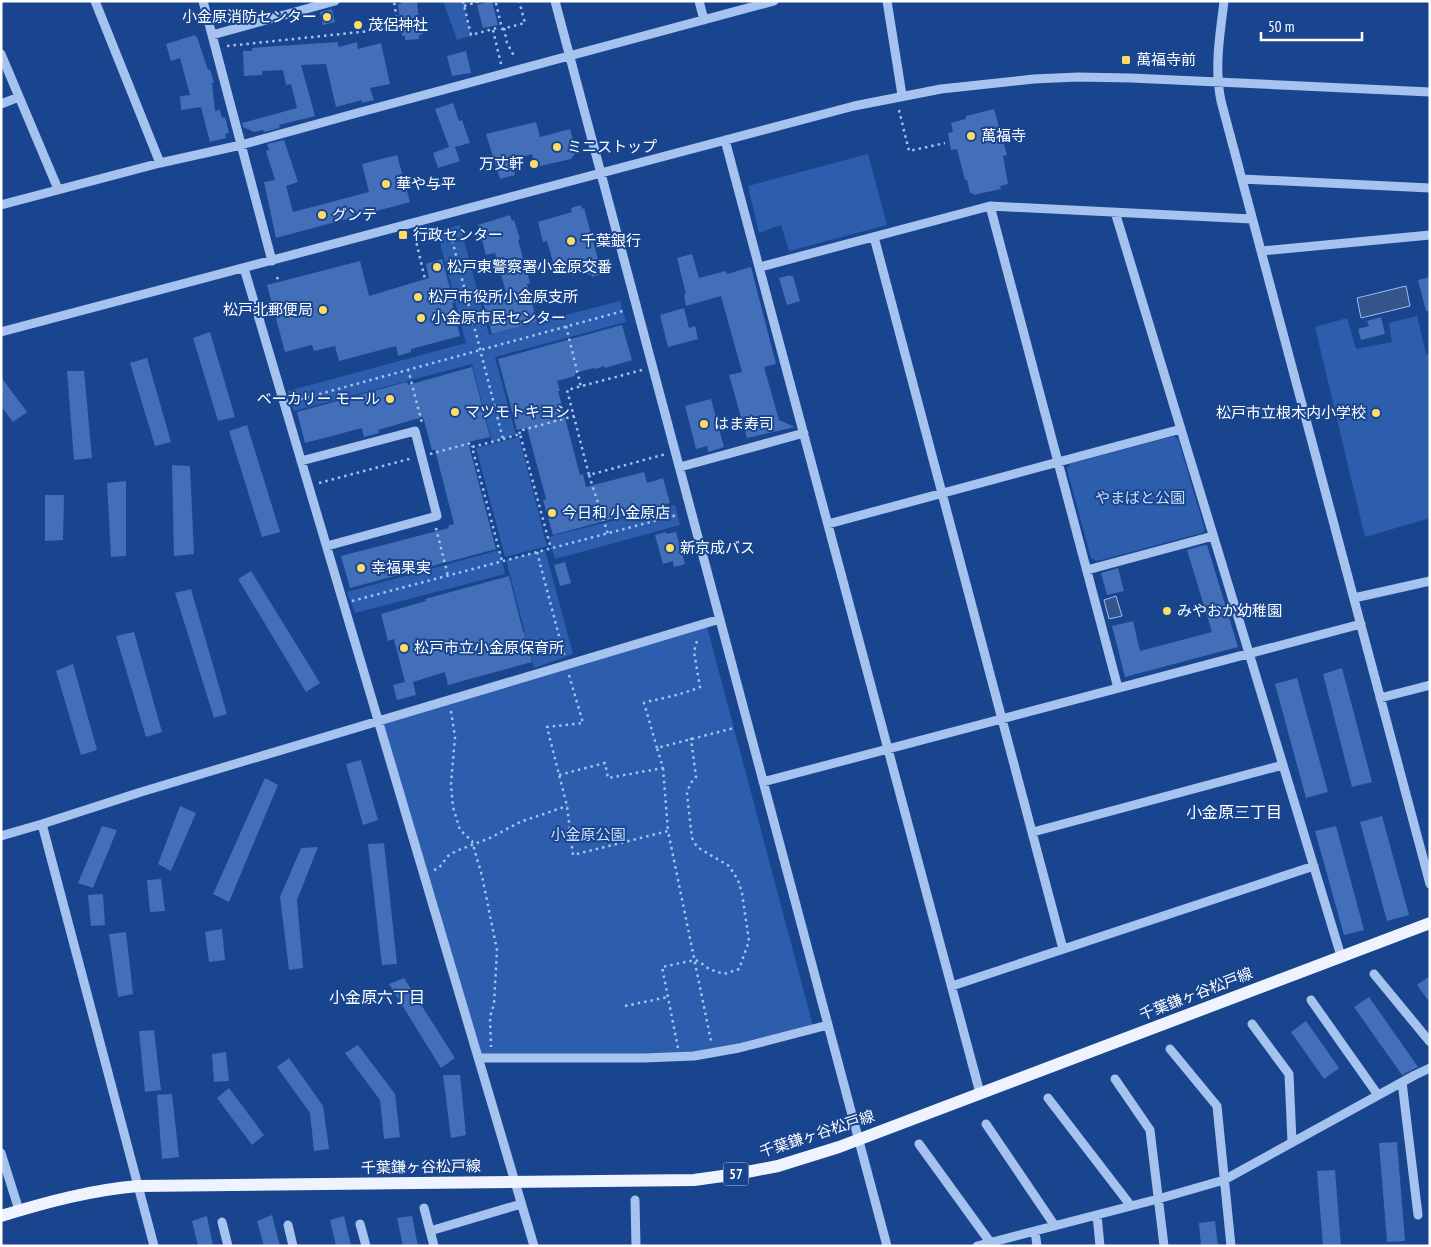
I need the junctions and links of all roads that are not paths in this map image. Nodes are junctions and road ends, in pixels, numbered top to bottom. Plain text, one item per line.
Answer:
1 (94, 1) edge
2 (203, 1) edge
3 (335, 1) edge
4 (555, 1) edge
5 (699, 1) edge
6 (774, 1) edge
7 (887, 1) edge
8 (1224, 1) edge
9 (315, 4) edge
10 (704, 20) junction
11 (212, 34) junction
12 (1, 54) edge
13 (570, 56) junction
14 (1217, 82) junction
15 (1430, 92) edge
16 (902, 95) junction
17 (19, 97) junction
18 (1, 104) edge
19 (725, 140) junction
20 (241, 145) junction
21 (160, 163) junction
22 (601, 173) junction
23 (1242, 179) junction
24 (1430, 188) edge
25 (58, 189) junction
26 (1, 205) edge
27 (990, 206) junction
28 (1115, 212) junction
29 (1252, 219) junction
30 (1430, 235) edge
31 (874, 237) junction
32 (1261, 251) junction
33 (272, 261) junction
34 (760, 267) junction
35 (244, 268) junction
36 (1, 332) edge
37 (1181, 429) junction
38 (804, 433) junction
39 (302, 461) junction
40 (1058, 463) junction
41 (680, 467) junction
42 (942, 493) junction
43 (828, 524) junction
44 (1213, 536) junction
45 (327, 546) junction
46 (1087, 570) junction
47 (1430, 580) edge
48 (1354, 598) junction
49 (720, 619) junction
50 (1360, 624) junction
51 (1248, 654) junction
52 (1430, 685) edge
53 (1118, 688) junction
54 (1380, 698) junction
55 (1002, 720) junction
56 (378, 721) junction
57 (889, 750) junction
58 (1283, 765) junction
59 (763, 782) junction
60 (42, 824) junction
61 (1032, 832) junction
62 (1, 836) edge
63 (1314, 866) junction
64 (1430, 884) edge
65 (1430, 923) edge
66 (1063, 949) junction
67 (1341, 956) junction
68 (1374, 974) dead end
69 (952, 986) junction
70 (1311, 1000) dead end
71 (1252, 1024) dead end
72 (828, 1025) junction
73 (1430, 1042) edge
74 (1170, 1049) dead end
75 (479, 1058) junction
76 (1430, 1068) edge
77 (1115, 1079) dead end
78 (1402, 1082) junction
79 (980, 1093) junction
80 (1378, 1095) junction
81 (1048, 1098) dead end
82 (986, 1124) dead end
83 (859, 1139) junction
84 (1292, 1142) junction
85 (919, 1144) dead end
86 (1, 1153) edge
87 (1224, 1180) junction
88 (515, 1183) junction
89 (138, 1186) junction
90 (1158, 1199) junction
91 (634, 1200) dead end
92 (521, 1204) junction
93 (1131, 1206) junction
94 (424, 1208) dead end
95 (19, 1210) junction
96 (1097, 1215) junction
97 (1418, 1215) dead end
98 (1, 1216) edge
99 (222, 1222) dead end
100 (360, 1224) dead end
101 (288, 1225) dead end
102 (1055, 1226) junction
103 (430, 1231) junction
104 (1035, 1231) junction
105 (990, 1242) junction
106 (154, 1246) edge
107 (228, 1246) edge
108 (293, 1246) edge
109 (366, 1246) edge
110 (434, 1246) edge
111 (534, 1246) edge
112 (636, 1246) edge
113 (887, 1246) edge
114 (977, 1246) edge
115 (1037, 1246) edge
116 (1100, 1246) edge
117 (1164, 1246) edge
118 (1231, 1246) edge

1 - 21 street
2 - 11 street
3 - 9 street
4 - 13 street
5 - 10 street
6 - 10 street
7 - 16 street
8 - 14 street
9 - 11 street
10 - 13 street
11 - 20 street
12 - 17 street
13 - 20 street
13 - 22 street
14 - 15 street
14 - 16 street
14 - 23 street
16 - 19 street
17 - 18 street
17 - 25 street
19 - 22 street
19 - 34 street
20 - 21 street
20 - 33 street
21 - 25 street
22 - 33 street
22 - 41 street
23 - 24 street
23 - 29 street
25 - 26 street
27 - 28 street
27 - 31 street
27 - 40 street
28 - 29 street
28 - 37 street
29 - 32 street
30 - 32 street
31 - 34 street
31 - 42 street
32 - 48 street
33 - 35 street
34 - 38 street
35 - 36 street
35 - 39 street
37 - 40 street
37 - 44 street
38 - 41 street
38 - 43 street
39 - 45 street
39 - 45 street
40 - 42 street
40 - 46 street
41 - 49 street
42 - 43 street
42 - 55 street
43 - 57 street
44 - 46 street
44 - 51 street
45 - 56 street
46 - 53 street
47 - 48 street
48 - 50 street
49 - 56 street
49 - 59 street
50 - 51 street
50 - 54 street
51 - 53 street
51 - 58 street
52 - 54 street
53 - 55 street
54 - 64 street
55 - 57 street
55 - 61 street
56 - 60 street
56 - 75 street
57 - 59 street
57 - 69 street
58 - 61 street
58 - 63 street
59 - 72 street
60 - 62 street
60 - 89 street
61 - 66 street
63 - 66 street
63 - 67 street
65 - 67 main road, 千葉鎌ヶ谷松戸線 / 57
66 - 69 street
67 - 79 main road, 千葉鎌ヶ谷松戸線 / 57
68 - 73 street
69 - 79 street
70 - 80 street
71 - 84 street
72 - 75 street
72 - 83 street
74 - 87 street
75 - 88 street
76 - 78 street
77 - 90 street
78 - 80 street
78 - 97 street
79 - 83 main road, 千葉鎌ヶ谷松戸線 / 57
80 - 84 street
81 - 93 street
82 - 102 street
83 - 88 main road, 千葉鎌ヶ谷松戸線 / 57
83 - 113 street
84 - 87 street
85 - 105 street
86 - 95 street
87 - 90 street
87 - 118 street
88 - 89 main road, 千葉鎌ヶ谷松戸線 / 57
88 - 92 street
89 - 95 main road, 千葉鎌ヶ谷松戸線 / 57
89 - 106 street
90 - 93 street
90 - 117 street
91 - 112 street
92 - 103 street
92 - 111 street
93 - 96 street
94 - 103 street
95 - 98 main road, 千葉鎌ヶ谷松戸線 / 57
96 - 102 street
96 - 116 street
99 - 107 street
100 - 109 street
101 - 108 street
102 - 104 street
103 - 110 street
104 - 105 street
104 - 115 street
105 - 114 street

